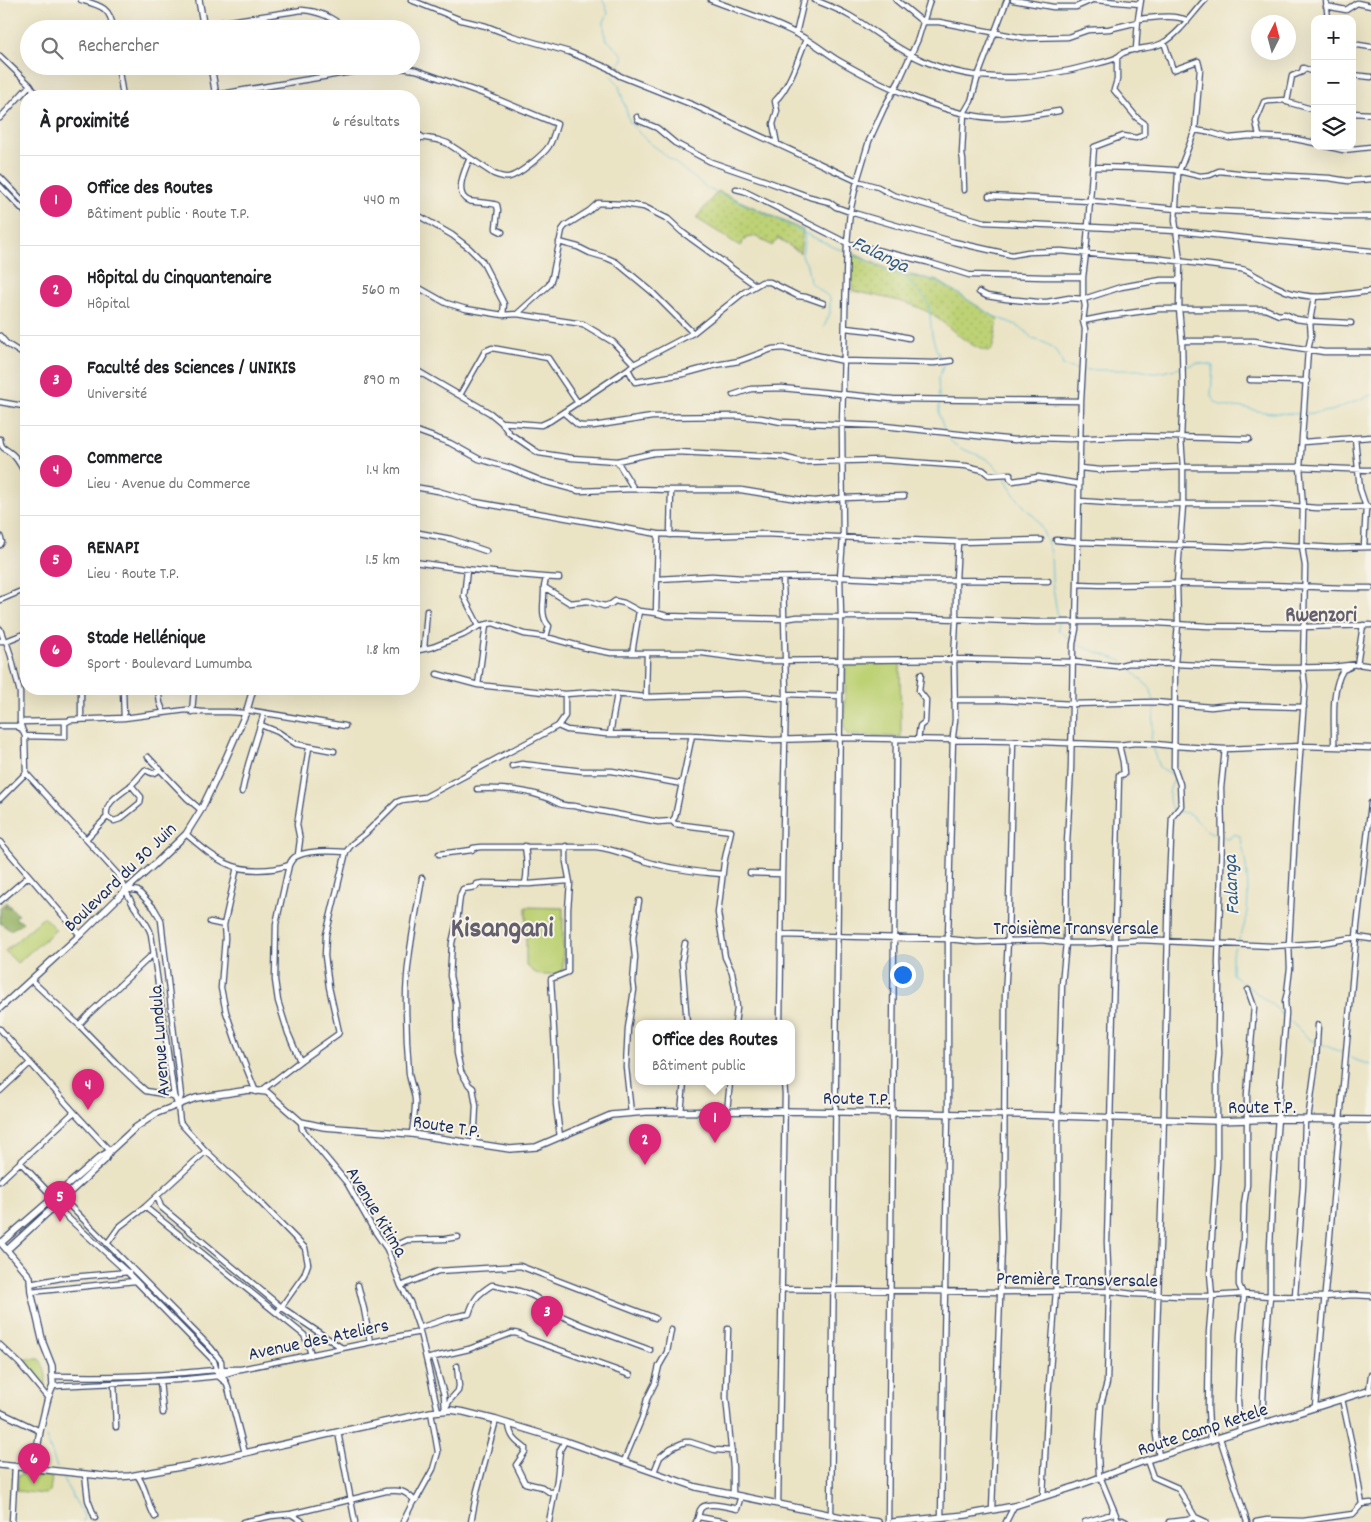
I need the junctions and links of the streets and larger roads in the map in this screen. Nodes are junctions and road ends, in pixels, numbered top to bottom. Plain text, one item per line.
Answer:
1 (81, 0) edge
2 (199, 0) edge
3 (411, 0) edge
4 (711, 0) edge
5 (804, 0) edge
6 (815, 0) edge
7 (896, 0) edge
8 (930, 0) edge
9 (1007, 0) edge
10 (1014, 0) edge
11 (1093, 0) edge
12 (1205, 0) edge
13 (1326, 0) edge
14 (1140, 2) edge
15 (1326, 6) junction
16 (1371, 6) edge
17 (1327, 15) edge
18 (113, 20) edge
19 (202, 20) edge
20 (244, 20) edge
21 (335, 20) edge
22 (1186, 20) junction
23 (1138, 21) junction
24 (923, 22) junction
25 (994, 33) junction
26 (796, 34) junction
27 (806, 39) junction
28 (1164, 42) junction
29 (1356, 45) edge
30 (1371, 47) edge
31 (1136, 50) junction
32 (910, 55) junction
33 (0, 56) edge
34 (1117, 58) junction
35 (420, 71) edge
36 (1311, 71) edge
37 (120, 75) edge
38 (213, 75) edge
39 (333, 75) edge
40 (1356, 75) edge
41 (978, 76) junction
42 (1371, 77) edge
43 (30, 85) junction
44 (25, 90) edge
45 (34, 90) edge
46 (122, 90) edge
47 (215, 90) edge
48 (245, 90) edge
49 (895, 90) junction
50 (20, 96) edge
51 (1287, 102) junction
52 (1311, 109) edge
53 (1059, 111) dead end
54 (1356, 113) edge
55 (964, 114) junction
56 (1371, 114) edge
57 (637, 117) dead end
58 (0, 118) edge
59 (1195, 130) junction
60 (421, 136) edge
61 (1259, 136) junction
62 (1311, 142) edge
63 (777, 144) junction
64 (1371, 147) edge
65 (1356, 149) edge
66 (470, 158) junction
67 (1093, 167) junction
68 (1177, 172) junction
69 (1, 180) edge
70 (1371, 180) edge
71 (856, 181) junction
72 (0, 186) edge
73 (736, 189) dead end
74 (964, 190) dead end
75 (989, 196) dead end
76 (20, 198) edge
77 (1090, 201) junction
78 (20, 207) edge
79 (1176, 209) junction
80 (850, 212) junction
81 (420, 216) edge
82 (1371, 217) edge
83 (1087, 227) junction
84 (1177, 231) junction
85 (502, 232) dead end
86 (559, 242) junction
87 (847, 245) junction
88 (1371, 251) edge
89 (1086, 253) junction
90 (1180, 261) junction
91 (1083, 277) junction
92 (1180, 280) junction
93 (755, 285) junction
94 (420, 288) edge
95 (1371, 290) edge
96 (979, 292) dead end
97 (1314, 298) junction
98 (1084, 299) junction
99 (823, 303) dead end
100 (1179, 309) junction
101 (517, 314) junction
102 (502, 315) junction
103 (1083, 321) junction
104 (1310, 321) junction
105 (1351, 324) dead end
106 (845, 328) junction
107 (693, 333) junction
108 (910, 338) dead end
109 (1, 339) edge
110 (1182, 341) junction
111 (1308, 350) junction
112 (1371, 352) edge
113 (20, 353) edge
114 (844, 361) junction
115 (945, 362) dead end
116 (634, 364) junction
117 (628, 369) junction
118 (420, 372) edge
119 (1250, 380) dead end
120 (1307, 380) junction
121 (843, 393) junction
122 (460, 395) junction
123 (733, 395) dead end
124 (1081, 401) junction
125 (0, 402) edge
126 (578, 403) junction
127 (20, 406) edge
128 (564, 413) junction
129 (500, 422) junction
130 (842, 424) junction
131 (420, 432) edge
132 (1371, 437) edge
133 (1080, 438) junction
134 (1181, 438) junction
135 (1355, 438) junction
136 (0, 439) edge
137 (1249, 439) dead end
138 (1303, 442) junction
139 (617, 461) junction
140 (842, 461) junction
141 (20, 465) edge
142 (1183, 467) junction
143 (1300, 467) junction
144 (1080, 468) junction
145 (1359, 470) junction
146 (1371, 470) edge
147 (1079, 484) junction
148 (420, 488) edge
149 (634, 489) junction
150 (671, 490) junction
151 (904, 496) dead end
152 (842, 498) junction
153 (1080, 501) junction
154 (1183, 505) junction
155 (1303, 507) junction
156 (1369, 507) edge
157 (420, 533) edge
158 (658, 534) junction
159 (670, 535) junction
160 (0, 536) edge
161 (843, 538) junction
162 (1041, 540) dead end
163 (1056, 540) dead end
164 (958, 542) junction
165 (1078, 542) junction
166 (0, 545) edge
167 (1179, 545) junction
168 (1302, 546) junction
169 (1364, 547) junction
170 (1371, 547) edge
171 (486, 551) dead end
172 (420, 563) edge
173 (467, 570) junction
174 (840, 577) junction
175 (546, 578) junction
176 (559, 578) dead end
177 (783, 578) junction
178 (658, 579) junction
179 (956, 580) junction
180 (1048, 581) dead end
181 (1077, 584) junction
182 (1177, 584) junction
183 (1304, 586) junction
184 (544, 587) junction
185 (1371, 588) edge
186 (20, 592) edge
187 (0, 600) edge
188 (426, 611) dead end
189 (639, 611) junction
190 (656, 613) junction
191 (841, 617) junction
192 (784, 619) junction
193 (956, 620) junction
194 (1076, 622) junction
195 (1178, 623) junction
196 (1363, 624) junction
197 (486, 625) junction
198 (1371, 625) edge
199 (479, 626) junction
200 (1302, 627) junction
201 (0, 629) edge
202 (20, 635) edge
203 (546, 637) junction
204 (3, 641) edge
205 (420, 649) edge
206 (424, 649) junction
207 (632, 653) junction
208 (647, 653) junction
209 (954, 659) junction
210 (840, 660) junction
211 (786, 661) junction
212 (1074, 662) junction
213 (1175, 664) junction
214 (1358, 664) junction
215 (1371, 666) edge
216 (1303, 668) junction
217 (437, 674) dead end
218 (920, 674) dead end
219 (478, 684) junction
220 (566, 694) junction
221 (616, 694) junction
222 (81, 695) edge
223 (123, 695) edge
224 (159, 695) edge
225 (193, 695) edge
226 (251, 695) edge
227 (840, 696) junction
228 (646, 697) junction
229 (786, 697) junction
230 (954, 700) junction
231 (1072, 704) junction
232 (1175, 704) junction
233 (1304, 707) junction
234 (246, 711) junction
235 (192, 712) junction
236 (164, 713) junction
237 (264, 713) junction
238 (124, 718) junction
239 (82, 720) junction
240 (67, 721) junction
241 (20, 722) junction
242 (261, 725) junction
243 (0, 726) edge
244 (345, 726) dead end
245 (558, 726) junction
246 (22, 728) junction
247 (610, 734) junction
248 (692, 735) junction
249 (25, 736) junction
250 (840, 738) junction
251 (785, 740) junction
252 (896, 740) junction
253 (918, 740) junction
254 (954, 740) junction
255 (1013, 741) junction
256 (1071, 743) junction
257 (1118, 745) junction
258 (1174, 746) junction
259 (1302, 746) junction
260 (310, 747) junction
261 (1334, 747) junction
262 (1371, 748) edge
263 (1225, 749) junction
264 (334, 751) dead end
265 (148, 757) dead end
266 (512, 766) dead end
267 (160, 769) junction
268 (26, 773) junction
269 (682, 784) junction
270 (131, 785) junction
271 (477, 789) dead end
272 (242, 792) dead end
273 (0, 799) edge
274 (1371, 804) edge
275 (201, 810) junction
276 (107, 817) junction
277 (672, 821) junction
278 (186, 834) junction
279 (86, 839) junction
280 (0, 842) edge
281 (525, 846) junction
282 (566, 846) junction
283 (1369, 847) edge
284 (346, 852) junction
285 (439, 854) dead end
286 (298, 855) junction
287 (289, 865) junction
288 (237, 866) junction
289 (722, 874) junction
290 (750, 874) dead end
291 (782, 874) junction
292 (29, 876) junction
293 (422, 878) dead end
294 (568, 881) junction
295 (525, 884) junction
296 (126, 889) junction
297 (0, 901) edge
298 (639, 901) dead end
299 (210, 922) dead end
300 (224, 925) junction
301 (80, 935) junction
302 (781, 935) junction
303 (837, 937) junction
304 (1357, 937) junction
305 (894, 938) junction
306 (948, 939) junction
307 (1371, 939) edge
308 (1008, 940) junction
309 (1116, 942) junction
310 (1168, 942) junction
311 (685, 943) dead end
312 (1066, 943) junction
313 (1219, 943) junction
314 (1290, 944) junction
315 (153, 954) junction
316 (31, 980) junction
317 (1248, 990) dead end
318 (0, 1008) edge
319 (687, 1020) edge
320 (736, 1020) edge
321 (780, 1020) edge
322 (79, 1025) junction
323 (1318, 1025) dead end
324 (0, 1029) edge
325 (300, 1061) junction
326 (30, 1063) junction
327 (684, 1085) edge
328 (730, 1085) edge
329 (784, 1085) edge
330 (0, 1091) edge
331 (259, 1091) junction
332 (174, 1096) junction
333 (178, 1105) junction
334 (727, 1111) junction
335 (784, 1111) junction
336 (74, 1112) junction
337 (681, 1112) junction
338 (835, 1112) junction
339 (892, 1112) junction
340 (632, 1113) junction
341 (948, 1113) junction
342 (1004, 1114) junction
343 (1058, 1116) junction
344 (1111, 1117) junction
345 (1164, 1119) junction
346 (1278, 1119) junction
347 (1248, 1120) junction
348 (1307, 1120) junction
349 (1340, 1120) junction
350 (1371, 1120) edge
351 (1218, 1121) junction
352 (301, 1122) junction
353 (412, 1134) junction
354 (560, 1136) junction
355 (474, 1144) junction
356 (110, 1151) junction
357 (206, 1151) junction
358 (20, 1162) junction
359 (0, 1181) edge
360 (57, 1194) junction
361 (157, 1196) junction
362 (50, 1197) junction
363 (63, 1199) junction
364 (56, 1206) junction
365 (145, 1207) junction
366 (188, 1230) junction
367 (181, 1235) junction
368 (458, 1237) dead end
369 (0, 1242) edge
370 (107, 1244) junction
371 (8, 1249) junction
372 (387, 1249) junction
373 (127, 1272) junction
374 (135, 1272) junction
375 (144, 1281) junction
376 (135, 1282) junction
377 (30, 1284) junction
378 (358, 1285) dead end
379 (401, 1286) junction
380 (781, 1288) junction
381 (833, 1289) junction
382 (890, 1290) junction
383 (945, 1290) junction
384 (1056, 1291) junction
385 (1109, 1291) junction
386 (31, 1292) junction
387 (999, 1292) junction
388 (1243, 1294) junction
389 (1157, 1295) junction
390 (1212, 1296) junction
391 (1270, 1296) junction
392 (1295, 1296) junction
393 (1371, 1296) edge
394 (1324, 1297) junction
395 (281, 1307) junction
396 (277, 1313) junction
397 (655, 1318) dead end
398 (728, 1328) dead end
399 (419, 1330) junction
400 (671, 1330) dead end
401 (370, 1342) junction
402 (0, 1345) edge
403 (342, 1348) junction
404 (650, 1350) dead end
405 (310, 1355) junction
406 (433, 1357) junction
407 (426, 1359) junction
408 (457, 1366) dead end
409 (219, 1369) junction
410 (241, 1369) junction
411 (630, 1375) dead end
412 (1371, 1375) edge
413 (52, 1376) junction
414 (220, 1376) junction
415 (160, 1381) junction
416 (114, 1383) junction
417 (53, 1386) junction
418 (1370, 1390) edge
419 (48, 1398) junction
420 (1342, 1399) junction
421 (1315, 1407) junction
422 (445, 1410) junction
423 (0, 1412) edge
424 (434, 1412) junction
425 (163, 1413) dead end
426 (496, 1420) junction
427 (509, 1424) junction
428 (1262, 1424) junction
429 (116, 1427) dead end
430 (40, 1431) junction
431 (338, 1432) junction
432 (1240, 1432) junction
433 (1220, 1438) junction
434 (565, 1441) junction
435 (1210, 1441) junction
436 (732, 1450) junction
437 (245, 1453) junction
438 (1159, 1457) junction
439 (1147, 1460) junction
440 (624, 1461) junction
441 (0, 1465) edge
442 (15, 1466) junction
443 (34, 1468) junction
444 (654, 1472) junction
445 (85, 1474) junction
446 (137, 1476) junction
447 (1100, 1477) junction
448 (554, 1492) junction
449 (732, 1494) junction
450 (741, 1496) junction
451 (1043, 1497) junction
452 (351, 1498) junction
453 (414, 1500) junction
454 (778, 1503) junction
455 (1371, 1503) edge
456 (1362, 1504) junction
457 (1014, 1506) junction
458 (1114, 1507) junction
459 (307, 1510) junction
460 (992, 1510) junction
461 (291, 1514) junction
462 (831, 1514) junction
463 (155, 1517) dead end
464 (699, 1517) junction
465 (1195, 1517) junction
466 (95, 1518) dead end
467 (941, 1518) junction
468 (841, 1520) edge
469 (251, 1521) edge
470 (924, 1521) edge
471 (12, 1522) edge
472 (243, 1522) edge
473 (304, 1522) edge
474 (355, 1522) edge
475 (403, 1522) edge
476 (471, 1522) edge
477 (549, 1522) edge
478 (696, 1522) edge
479 (726, 1522) edge
480 (878, 1522) edge
481 (888, 1522) edge
482 (893, 1522) edge
483 (1006, 1522) edge
484 (1085, 1522) edge
485 (1126, 1522) edge
486 (1169, 1522) edge
487 (1198, 1522) edge
488 (1206, 1522) edge
489 (1247, 1522) edge
490 (1256, 1522) edge

1 - 18 street
2 - 19 street
3 - 63 street
4 - 26 street
5 - 26 street
6 - 32 street
7 - 24 street
8 - 24 street
9 - 25 street
10 - 11 street
11 - 14 street
12 - 22 street
13 - 15 street
14 - 23 street
15 - 16 street
15 - 17 street
20 - 21 street
22 - 23 street
22 - 28 street
23 - 25 street
23 - 31 street
24 - 25 street
24 - 32 street
25 - 41 street
26 - 27 street
27 - 49 street
27 - 63 street
28 - 31 street
28 - 59 street
29 - 30 street
31 - 34 street
32 - 41 street
32 - 49 street
33 - 43 street
34 - 41 street
34 - 67 street
35 - 66 street
36 - 51 street
37 - 46 street
38 - 47 street
39 - 48 street
40 - 42 street
41 - 55 street
43 - 44 street
43 - 45 street
49 - 55 street
49 - 71 street
50 - 58 street
51 - 52 street
51 - 61 street
53 - 55 street
54 - 56 street
55 - 74 street
57 - 80 street
59 - 61 street
59 - 68 street
60 - 66 street
61 - 62 street
63 - 71 street
64 - 65 street
66 - 85 street
67 - 68 street
67 - 77 street
68 - 70 street
68 - 79 street
69 - 76 street
71 - 80 street
71 - 83 street
72 - 78 street
73 - 87 street
75 - 77 street
77 - 79 street
77 - 83 street
79 - 82 street
79 - 84 street
80 - 87 street
80 - 89 street
81 - 102 street
83 - 84 street
83 - 89 street
84 - 88 street
84 - 90 street
86 - 93 street
86 - 101 street
86 - 107 street
87 - 91 street
87 - 106 street
89 - 90 street
89 - 91 street
90 - 92 street
90 - 97 street
91 - 98 street
92 - 98 street
92 - 100 street
93 - 99 street
93 - 107 street
94 - 102 street
95 - 97 street
96 - 98 street
97 - 104 street
98 - 103 street
100 - 103 street
100 - 104 street
100 - 110 street
101 - 102 street
101 - 116 street
103 - 124 street
104 - 105 street
104 - 111 street
106 - 108 street
106 - 114 street
107 - 116 street
109 - 113 street
110 - 111 street
110 - 134 street
111 - 112 street
111 - 120 street
114 - 115 street
114 - 117 street
114 - 121 street
116 - 117 street
117 - 126 street
118 - 122 street
119 - 120 street
120 - 138 street
121 - 123 street
121 - 124 street
121 - 130 street
122 - 126 street
122 - 129 street
124 - 133 street
125 - 127 street
126 - 128 street
128 - 129 street
128 - 130 street
129 - 139 street
130 - 133 street
130 - 140 street
131 - 149 street
132 - 135 street
133 - 134 street
133 - 144 street
134 - 137 street
134 - 142 street
135 - 138 street
135 - 145 street
136 - 141 street
138 - 143 street
139 - 140 street
139 - 149 street
140 - 147 street
140 - 152 street
142 - 143 street
142 - 144 street
142 - 154 street
143 - 145 street
143 - 155 street
144 - 147 street
145 - 146 street
145 - 156 street
147 - 153 street
148 - 158 street
149 - 150 street
150 - 152 street
150 - 159 street
151 - 152 street
152 - 161 street
153 - 154 street
153 - 165 street
154 - 155 street
154 - 167 street
155 - 156 street
155 - 168 street
156 - 169 street
157 - 171 street
158 - 159 street
158 - 178 street
159 - 161 street
160 - 166 street
161 - 164 street
161 - 174 street
162 - 164 street
163 - 165 street
164 - 179 street
165 - 167 street
165 - 181 street
167 - 168 street
167 - 182 street
168 - 169 street
168 - 183 street
169 - 170 street
172 - 173 street
173 - 175 street
173 - 199 street
174 - 177 street
174 - 179 street
174 - 191 street
175 - 176 street
175 - 184 street
177 - 178 street
177 - 192 street
178 - 190 street
179 - 180 street
179 - 193 street
181 - 182 street
181 - 194 street
182 - 183 street
182 - 195 street
183 - 185 street
183 - 200 street
184 - 189 street
184 - 203 street
186 - 187 street
188 - 206 street
189 - 190 street
189 - 207 street
190 - 192 street
191 - 192 street
191 - 193 street
191 - 210 street
192 - 211 street
193 - 194 street
193 - 209 street
194 - 195 street
194 - 212 street
195 - 200 street
195 - 213 street
196 - 198 street
196 - 200 street
196 - 214 street
197 - 199 street
197 - 203 street
197 - 219 street
199 - 206 street
200 - 216 street
201 - 204 street
202 - 204 street
203 - 207 street
204 - 241 street
205 - 206 street
207 - 208 street
208 - 211 street
208 - 228 street
209 - 210 street
209 - 212 street
209 - 230 street
210 - 211 street
210 - 227 street
211 - 229 street
212 - 213 street
212 - 231 street
213 - 216 street
213 - 232 street
214 - 215 street
214 - 216 street
214 - 261 street
216 - 233 street
217 - 219 street
218 - 253 street
219 - 220 street
220 - 221 street
220 - 245 street
221 - 228 street
221 - 247 street
222 - 239 street
223 - 238 street
224 - 236 street
225 - 235 street
226 - 234 street, Boulevard du 30 Juin
227 - 229 street
227 - 250 street
228 - 229 street
229 - 251 street
230 - 231 street
230 - 254 street
231 - 232 street
231 - 256 street
232 - 233 street
232 - 258 street
233 - 259 street
234 - 235 street
234 - 237 street
234 - 275 street, Boulevard du 30 Juin
235 - 236 street
236 - 238 street
237 - 242 street
237 - 244 street
238 - 239 street
239 - 240 street
240 - 241 street
240 - 249 street
241 - 246 street
242 - 260 street
242 - 272 street
243 - 246 street
245 - 247 street
245 - 284 street
246 - 249 street
247 - 248 street
248 - 251 street
248 - 269 street
249 - 268 street
250 - 251 street
250 - 252 street
250 - 303 street
251 - 291 street
252 - 253 street
252 - 305 street
253 - 254 street
254 - 255 street
254 - 306 street
255 - 256 street
255 - 308 street
256 - 257 street
256 - 312 street
257 - 258 street
257 - 309 street
258 - 263 street
258 - 310 street
259 - 261 street
259 - 263 street
259 - 314 street
260 - 264 street
260 - 286 street
261 - 262 street
263 - 313 street
265 - 267 street
266 - 269 street
267 - 270 street
267 - 275 street
268 - 273 street
268 - 279 street, Avenue Lundula
269 - 277 street
270 - 276 street
270 - 276 street
271 - 277 street
274 - 283 street
275 - 278 street, Boulevard du 30 Juin
276 - 279 street
277 - 289 street
278 - 288 street
278 - 296 street, Boulevard du 30 Juin
279 - 296 street, Avenue Lundula
280 - 292 street
281 - 282 street
281 - 285 street
281 - 295 street
282 - 289 street
282 - 294 street
283 - 304 street
284 - 286 street
284 - 325 street
286 - 287 street
287 - 288 street
287 - 325 street
288 - 300 street
289 - 320 street
290 - 291 street
291 - 302 street
292 - 297 street
292 - 301 street
293 - 353 street
294 - 295 street
294 - 354 street
295 - 355 street
296 - 301 street, Boulevard du 30 Juin
296 - 315 street, Avenue Lundula
296 - 333 street, Avenue Lundula
298 - 340 street
299 - 300 street
300 - 331 street
301 - 316 street, Boulevard du 30 Juin
302 - 303 street, Troisième Transversale
302 - 321 street
303 - 305 street, Troisième Transversale
303 - 338 street
304 - 307 street, Troisième Transversale
304 - 314 street, Troisième Transversale
304 - 349 street
305 - 306 street, Troisième Transversale
305 - 339 street
306 - 308 street, Troisième Transversale
306 - 341 street
308 - 312 street, Troisième Transversale
308 - 342 street
309 - 310 street, Troisième Transversale
309 - 312 street, Troisième Transversale
309 - 344 street
310 - 313 street, Troisième Transversale
310 - 345 street
311 - 319 street
312 - 343 street
313 - 314 street, Troisième Transversale
313 - 351 street
314 - 346 street
315 - 322 street
315 - 332 street, Avenue Lundula
316 - 318 street, Boulevard du 30 Juin
316 - 322 street
317 - 347 street
322 - 332 street
323 - 348 street
324 - 326 street
325 - 331 street
326 - 330 street
326 - 336 street
327 - 337 street
328 - 334 street
329 - 335 street
331 - 333 street
331 - 352 street
332 - 333 street, Avenue Lundula
333 - 356 street
333 - 357 street
334 - 335 street, Route T.P.
334 - 337 street, Route T.P.
335 - 338 street, Route T.P.
335 - 380 street
336 - 356 street
336 - 358 street
337 - 340 street, Route T.P.
338 - 339 street, Route T.P.
338 - 381 street
339 - 341 street, Route T.P.
339 - 382 street
340 - 354 street, Route T.P.
341 - 342 street, Route T.P.
341 - 383 street
342 - 343 street, Route T.P.
342 - 387 street
343 - 344 street, Route T.P.
343 - 384 street
344 - 345 street, Route T.P.
344 - 385 street
345 - 351 street, Route T.P.
345 - 389 street
346 - 347 street, Route T.P.
346 - 348 street, Route T.P.
346 - 391 street
347 - 351 street, Route T.P.
347 - 388 street
348 - 349 street, Route T.P.
348 - 392 street
349 - 350 street, Route T.P.
349 - 394 street
351 - 390 street
352 - 353 street, Route T.P.
352 - 372 street, Avenue Kitima
353 - 355 street, Route T.P.
354 - 355 street, Route T.P.
356 - 360 street
356 - 363 street
357 - 361 street
357 - 395 street
358 - 359 street
358 - 362 street
360 - 362 street
360 - 363 street
361 - 365 street
361 - 366 street
362 - 364 street
362 - 369 street
363 - 364 street
363 - 370 street
364 - 371 street
364 - 373 street
365 - 367 street
365 - 370 street
366 - 367 street
366 - 395 street
367 - 396 street
368 - 372 street
369 - 371 street
370 - 374 street
371 - 377 street
372 - 379 street, Avenue Kitima
373 - 374 street
373 - 376 street
373 - 377 street
374 - 375 street
375 - 376 street
375 - 409 street
376 - 386 street
376 - 409 street
377 - 386 street
378 - 401 street
379 - 397 street
379 - 399 street, Avenue Kitima
380 - 381 street, Première Transversale
380 - 454 street
381 - 382 street, Première Transversale
381 - 462 street
382 - 383 street, Première Transversale
382 - 481 street
383 - 387 street, Première Transversale
383 - 467 street
384 - 385 street, Première Transversale
384 - 387 street, Première Transversale
384 - 451 street
385 - 389 street, Première Transversale
385 - 447 street
386 - 413 street
387 - 460 street
388 - 390 street, Première Transversale
388 - 391 street, Première Transversale
388 - 432 street
389 - 390 street, Première Transversale
389 - 438 street
390 - 435 street
391 - 392 street, Première Transversale
391 - 428 street
392 - 394 street, Première Transversale
393 - 394 street, Première Transversale
394 - 421 street
395 - 396 street
395 - 403 street
396 - 405 street
398 - 436 street
399 - 401 street, Avenue des Ateliers
399 - 404 street, Avenue des Ateliers
399 - 407 street, Avenue Kitima
400 - 440 street
401 - 403 street, Avenue des Ateliers
402 - 419 street
403 - 405 street, Avenue des Ateliers
405 - 410 street, Avenue des Ateliers
406 - 407 street
406 - 411 street
406 - 422 street
407 - 424 street, Avenue Kitima
408 - 422 street
409 - 410 street, Avenue des Ateliers
409 - 413 street, Avenue des Ateliers
409 - 414 street
410 - 414 street
412 - 418 street
413 - 417 street
414 - 415 street
414 - 437 street
415 - 416 street
415 - 425 street
416 - 417 street
416 - 429 street
417 - 419 street
418 - 420 street, Route Camp Ketele
419 - 430 street
420 - 421 street, Route Camp Ketele
420 - 456 street
421 - 428 street, Route Camp Ketele
422 - 424 street
422 - 426 street
423 - 430 street
424 - 431 street
424 - 453 street, Avenue Kitima
426 - 427 street
426 - 476 street
427 - 434 street
427 - 448 street
428 - 432 street, Route Camp Ketele
430 - 443 street
431 - 437 street
431 - 452 street
432 - 433 street, Route Camp Ketele
433 - 435 street, Route Camp Ketele
433 - 489 street
434 - 440 street
434 - 448 street
435 - 438 street, Route Camp Ketele
436 - 444 street
436 - 449 street
437 - 446 street
438 - 439 street, Route Camp Ketele
439 - 447 street, Route Camp Ketele
439 - 465 street
440 - 444 street
441 - 442 street
442 - 443 street
442 - 471 street
443 - 445 street
444 - 449 street
445 - 446 street
445 - 466 street
446 - 463 street
447 - 451 street, Route Camp Ketele
447 - 458 street
448 - 477 street
449 - 450 street
450 - 454 street
450 - 464 street
451 - 457 street, Route Camp Ketele
452 - 453 street
452 - 459 street
452 - 474 street
453 - 475 street, Avenue Kitima
454 - 462 street
455 - 456 street
456 - 490 street
457 - 460 street, Route Camp Ketele
457 - 483 street
458 - 484 street
458 - 485 street
459 - 461 street
459 - 473 street
460 - 467 street, Route Camp Ketele
461 - 469 street
461 - 473 street
462 - 468 street
464 - 478 street
464 - 479 street
465 - 486 street
465 - 487 street
465 - 488 street
467 - 470 street, Route Camp Ketele
468 - 480 street
469 - 472 street
470 - 482 street, Route Camp Ketele

